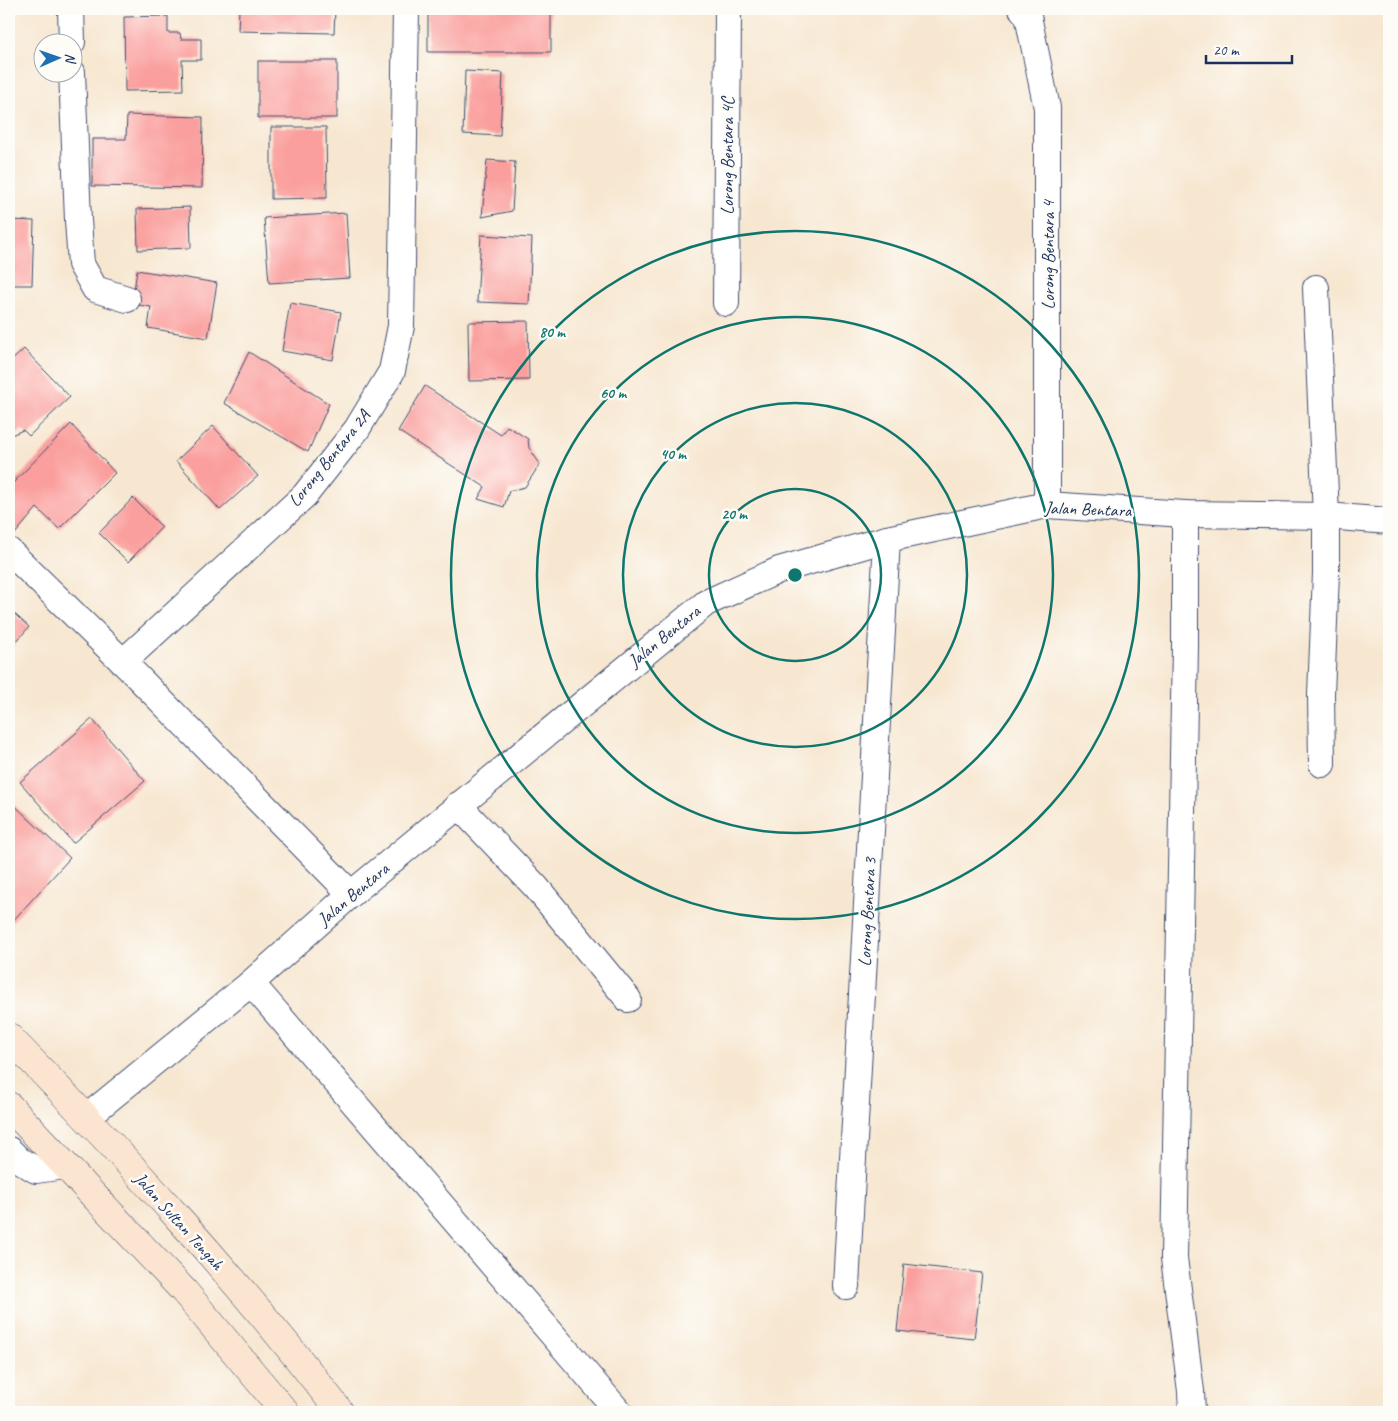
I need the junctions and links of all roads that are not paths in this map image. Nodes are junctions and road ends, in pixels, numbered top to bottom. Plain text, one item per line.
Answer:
1 (71, 9) edge
2 (406, 9) edge
3 (728, 9) edge
4 (1022, 9) edge
5 (72, 32) edge
6 (72, 82) edge
7 (1316, 288) dead end
8 (127, 299) dead end
9 (726, 303) dead end
10 (1047, 505) junction
11 (1185, 514) junction
12 (1326, 516) junction
13 (1389, 521) edge
14 (888, 539) junction
15 (9, 551) edge
16 (122, 662) junction
17 (1322, 764) dead end
18 (458, 805) junction
19 (351, 894) junction
20 (251, 983) junction
21 (628, 999) dead end
22 (9, 1037) edge
23 (9, 1106) edge
24 (87, 1117) junction
25 (9, 1150) edge
26 (66, 1166) junction
27 (846, 1286) dead end
28 (285, 1412) edge
29 (340, 1412) edge
30 (619, 1412) edge
31 (1192, 1412) edge

1 - 5 street
2 - 16 street, Lorong Bentara 2A
3 - 9 street, Lorong Bentara 4C
4 - 10 street, Lorong Bentara 4
6 - 8 street
7 - 12 street
10 - 11 street, Jalan Bentara
10 - 14 street, Jalan Bentara
11 - 12 street, Jalan Bentara
11 - 31 street
12 - 13 street, Jalan Bentara
12 - 17 street
14 - 18 street, Jalan Bentara
14 - 27 street, Lorong Bentara 3
15 - 16 street
16 - 19 street
18 - 19 street, Jalan Bentara
18 - 21 street
19 - 20 street, Jalan Bentara
20 - 24 street, Jalan Bentara
20 - 30 street
22 - 24 main road, Jalan Sultan Tengah
23 - 26 main road
24 - 29 main road, Jalan Sultan Tengah
25 - 26 street
26 - 28 main road

